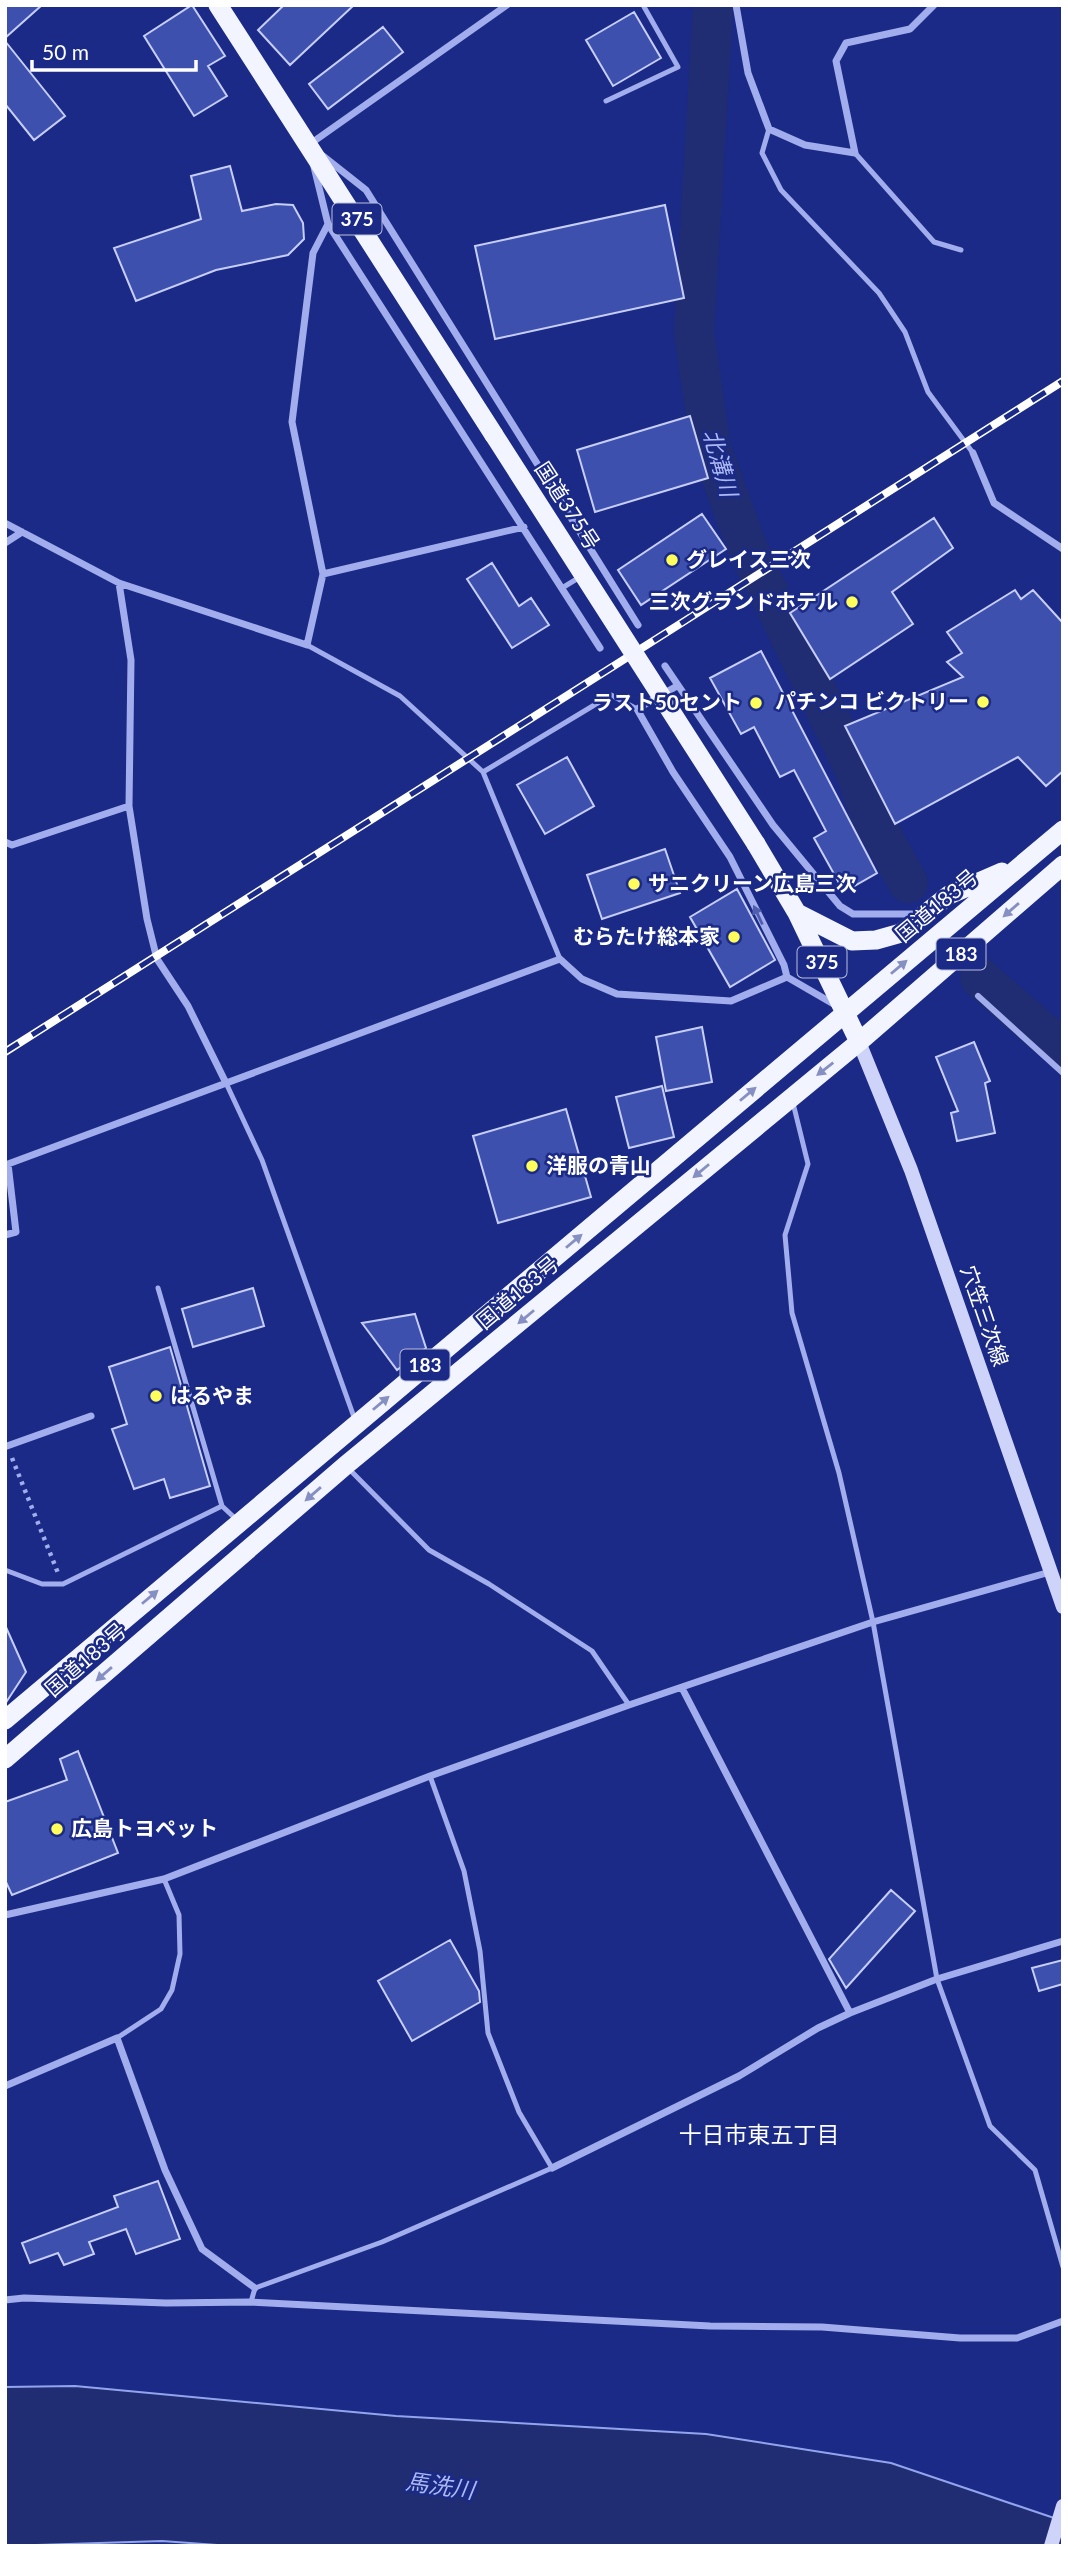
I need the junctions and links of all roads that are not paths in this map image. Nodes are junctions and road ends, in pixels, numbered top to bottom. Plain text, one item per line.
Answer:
1 (218, 5) edge
2 (507, 5) edge
3 (643, 5) edge
4 (736, 5) edge
5 (934, 5) edge
6 (606, 101) dead end
7 (769, 129) junction
8 (309, 145) junction
9 (855, 153) junction
10 (328, 224) junction
11 (961, 250) dead end
12 (973, 453) joint
13 (5, 523) edge
14 (524, 527) junction
15 (22, 532) junction
16 (5, 543) edge
17 (1063, 549) edge
18 (600, 564) junction
19 (323, 574) junction
20 (119, 583) junction
21 (562, 588) junction
22 (638, 625) dead end
23 (307, 645) junction
24 (600, 648) dead end
25 (665, 666) dead end
26 (677, 686) junction
27 (637, 709) junction
28 (483, 772) junction
29 (128, 806) junction
30 (1063, 830) edge
31 (5, 842) edge
32 (1021, 864) junction
33 (1063, 865) edge
34 (797, 913) junction
35 (925, 914) junction
36 (560, 959) junction
37 (787, 977) junction
38 (978, 996) dead end
39 (847, 1012) junction
40 (859, 1042) junction
41 (1063, 1073) edge
42 (226, 1083) junction
43 (791, 1096) junction
44 (5, 1235) edge
45 (158, 1288) dead end
46 (91, 1416) dead end
47 (356, 1424) junction
48 (6, 1445) edge
49 (330, 1446) junction
50 (346, 1465) junction
51 (222, 1506) junction
52 (239, 1521) junction
53 (5, 1570) edge
54 (1051, 1572) junction
55 (1063, 1607) edge
56 (873, 1622) junction
57 (682, 1688) junction
58 (629, 1705) junction
59 (5, 1720) edge
60 (5, 1759) edge
61 (430, 1776) junction
62 (164, 1879) junction
63 (5, 1914) edge
64 (1063, 1941) edge
65 (937, 1979) junction
66 (850, 2012) junction
67 (117, 2038) junction
68 (5, 2086) edge
69 (552, 2168) junction
70 (1063, 2267) edge
71 (255, 2288) junction
72 (5, 2300) edge
73 (250, 2302) junction
74 (1063, 2321) edge
75 (1063, 2506) edge
76 (1051, 2546) edge

1 - 8 highway, 国道375号 / 375
2 - 8 street
3 - 6 lane
4 - 7 street
5 - 9 street
7 - 9 street
7 - 12 lane
8 - 10 street
8 - 18 street
8 - 34 highway, 国道375号 / 375, bridge
9 - 11 lane
10 - 14 street
10 - 19 street
12 - 17 street
13 - 15 street
14 - 19 street
14 - 21 street
15 - 16 street
15 - 20 street
18 - 21 lane
18 - 22 street
19 - 23 street
20 - 23 street
20 - 29 street
21 - 24 street
23 - 28 lane
25 - 26 street
26 - 27 street
26 - 35 street
27 - 28 lane
37 -> 27 street
28 - 36 lane
29 - 31 street
29 - 42 street
30 - 32 highway, 国道183号 / 183
32 - 35 highway
39 -> 32 highway, 国道183号 / 183
33 -> 40 highway, 国道183号 / 183
34 - 35 highway
34 - 39 highway, 国道375号 / 375
36 - 37 street
36 - 42 street
37 - 39 street
38 - 41 street
39 - 40 highway, 国道375号 / 375
47 -> 39 highway, 国道183号 / 183
40 -> 43 highway, 国道183号 / 183
40 - 54 main road, 穴笠三次線
42 - 44 street
42 - 47 lane
43 -> 50 highway, 国道183号 / 183
43 - 56 lane
45 - 51 lane
46 - 48 street
47 - 49 highway, 国道183号 / 183
49 - 50 lane
49 - 52 highway, 国道183号 / 183
50 - 58 lane
50 -> 60 highway, 国道183号 / 183
51 - 52 lane
51 - 53 lane
59 -> 52 highway, 国道183号 / 183
54 - 55 main road, 穴笠三次線
54 - 56 street
56 - 57 street
56 - 65 lane
57 - 58 street
57 - 66 street
58 - 61 street
61 - 62 street
61 - 69 lane
62 - 63 street
62 - 67 lane
64 - 65 street
65 - 66 street
65 - 70 lane
66 - 69 street
67 - 68 street
67 - 71 street
69 - 71 lane
71 - 73 lane
72 - 73 street
73 - 74 street
75 - 76 main road

